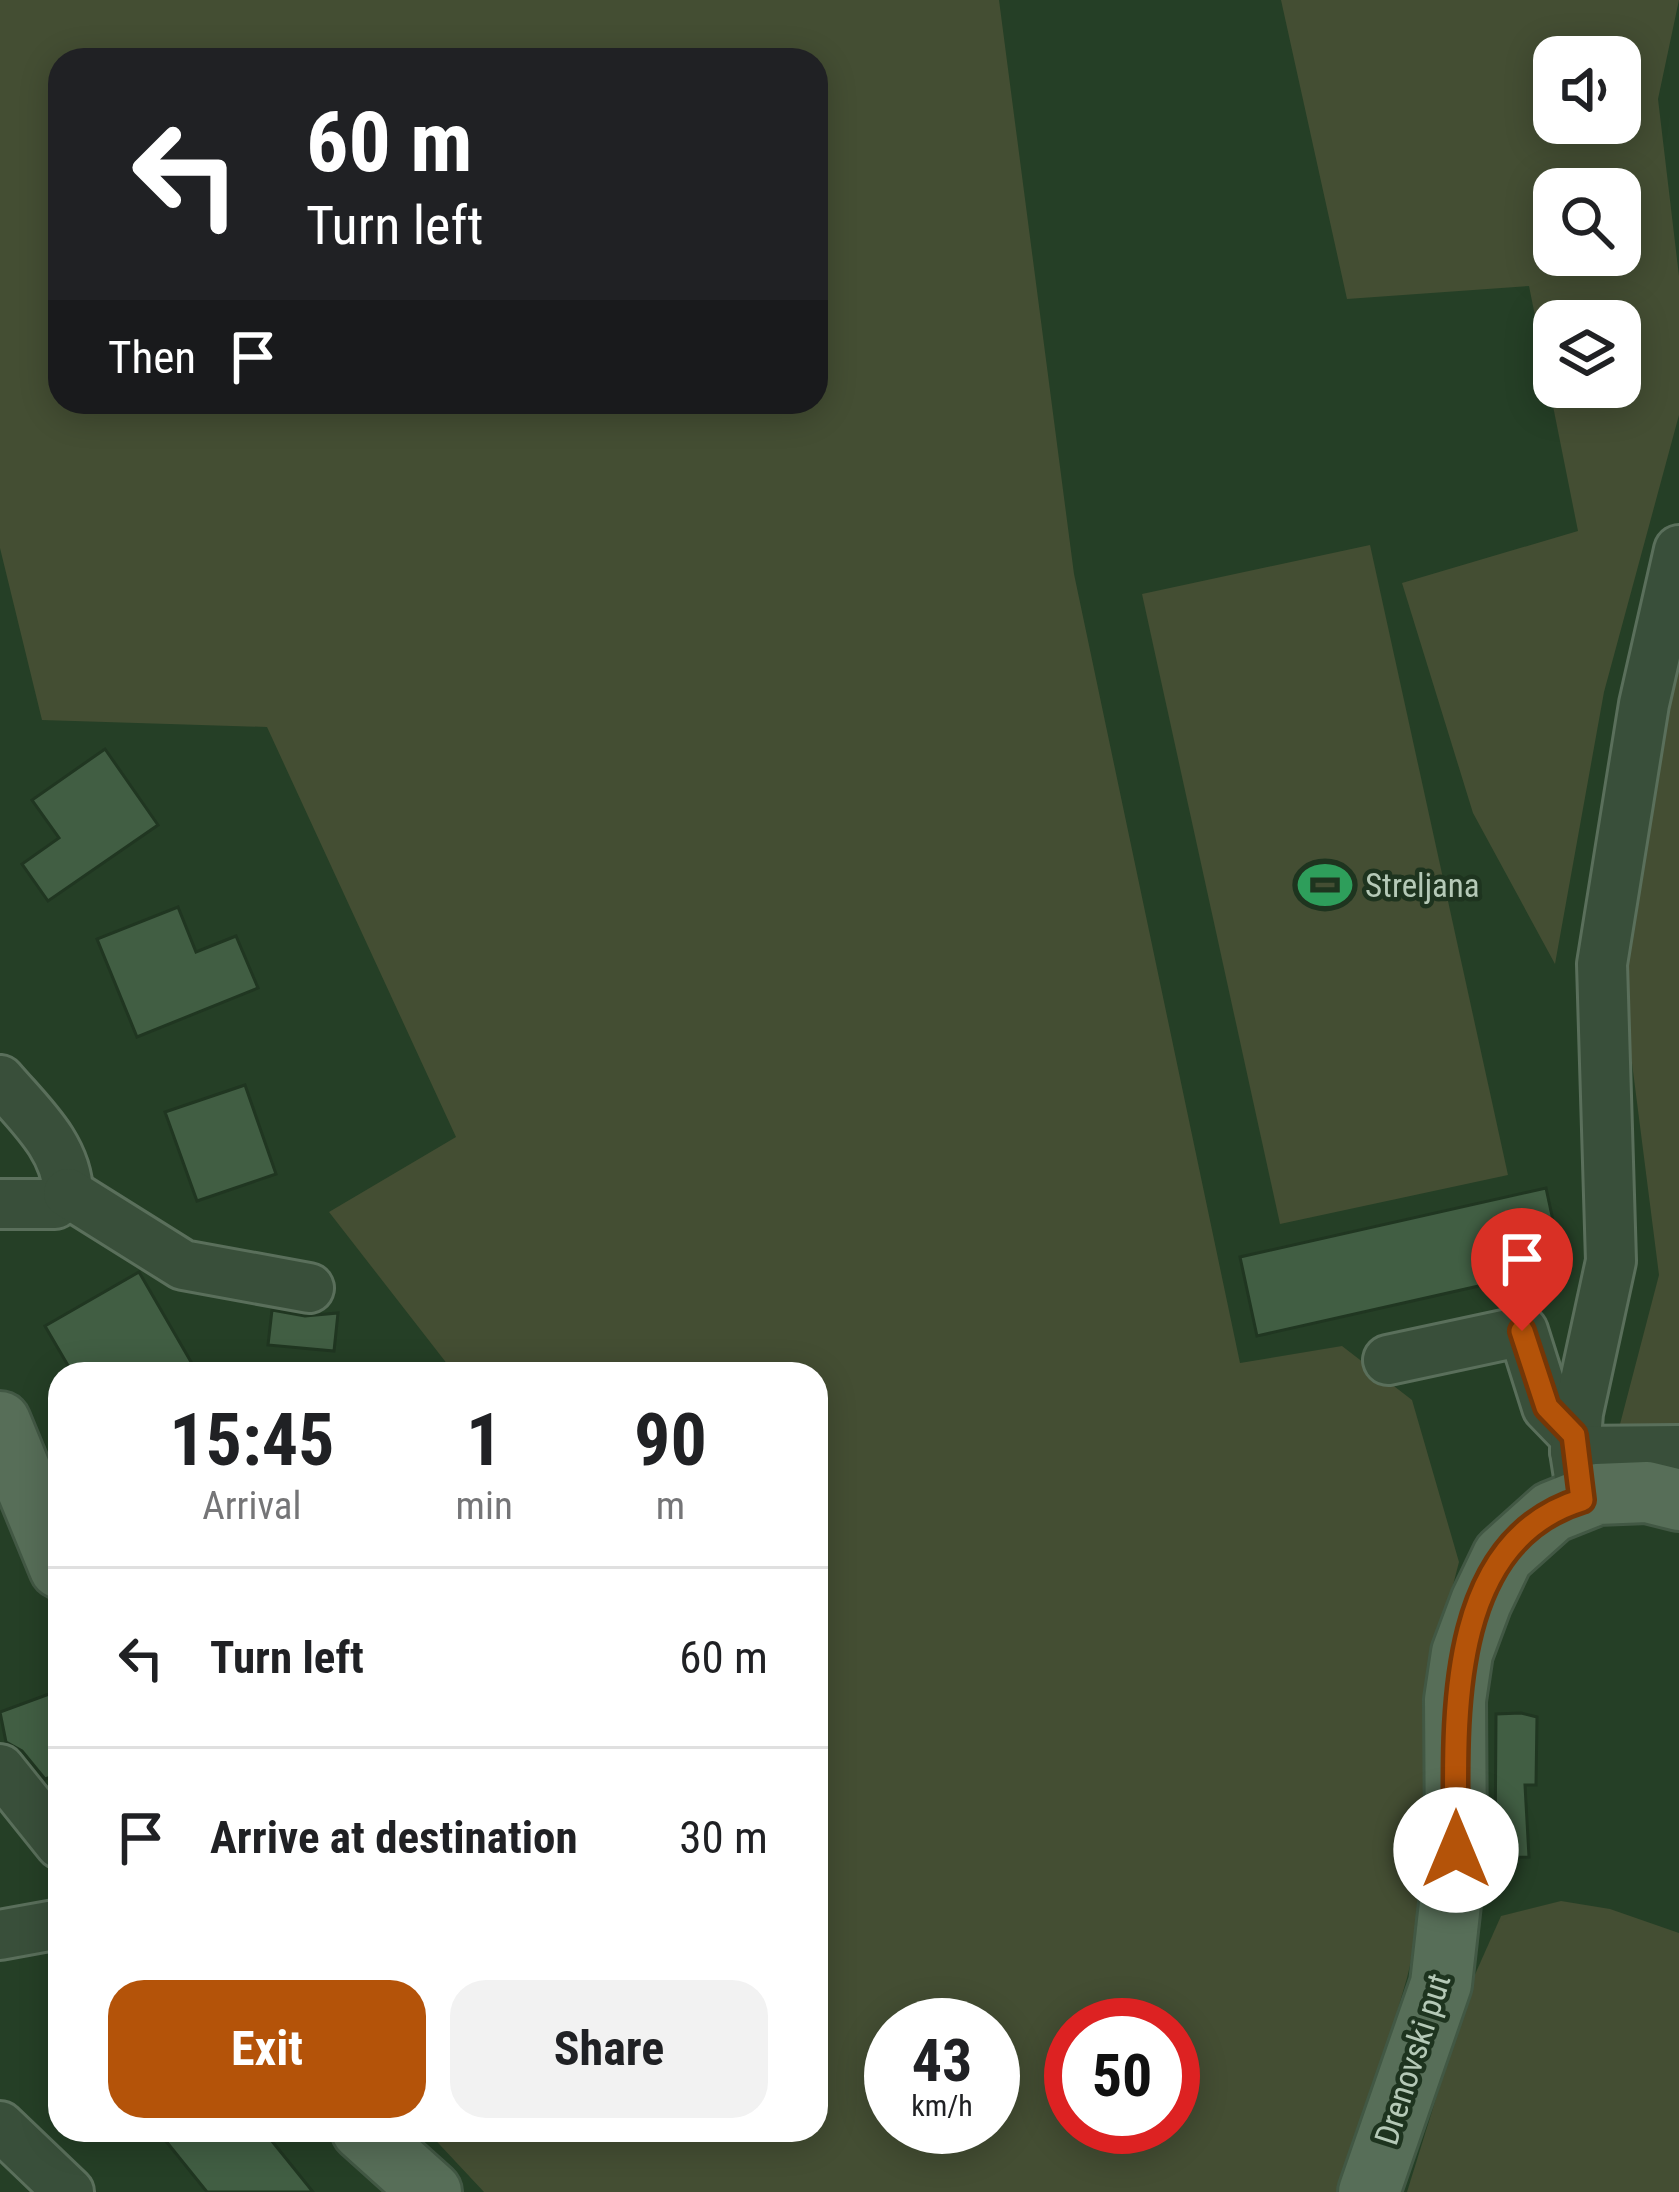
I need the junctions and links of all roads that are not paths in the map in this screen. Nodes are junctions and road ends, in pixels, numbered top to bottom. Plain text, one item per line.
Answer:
1 (1679, 550) edge
2 (0, 1080) edge
3 (68, 1193) junction
4 (0, 1204) edge
5 (309, 1288) dead end
6 (1388, 1360) dead end
7 (0, 1422) edge
8 (1679, 1450) edge
9 (1577, 1462) junction
10 (1679, 1500) edge
11 (48, 1539) edge
12 (0, 1769) edge
13 (48, 1829) edge
14 (48, 1926) edge
15 (0, 1935) edge
16 (0, 2126) edge
17 (375, 2142) edge
18 (69, 2192) edge
19 (431, 2192) edge
20 (1369, 2192) edge

1 - 9 street
2 - 3 street
3 - 4 street
3 - 5 street
6 - 9 street
7 - 11 main road
8 - 9 street
9 - 10 main road, Drenovski put
9 - 20 main road, Drenovski put
12 - 13 street
14 - 15 street
16 - 18 street
17 - 19 main road

